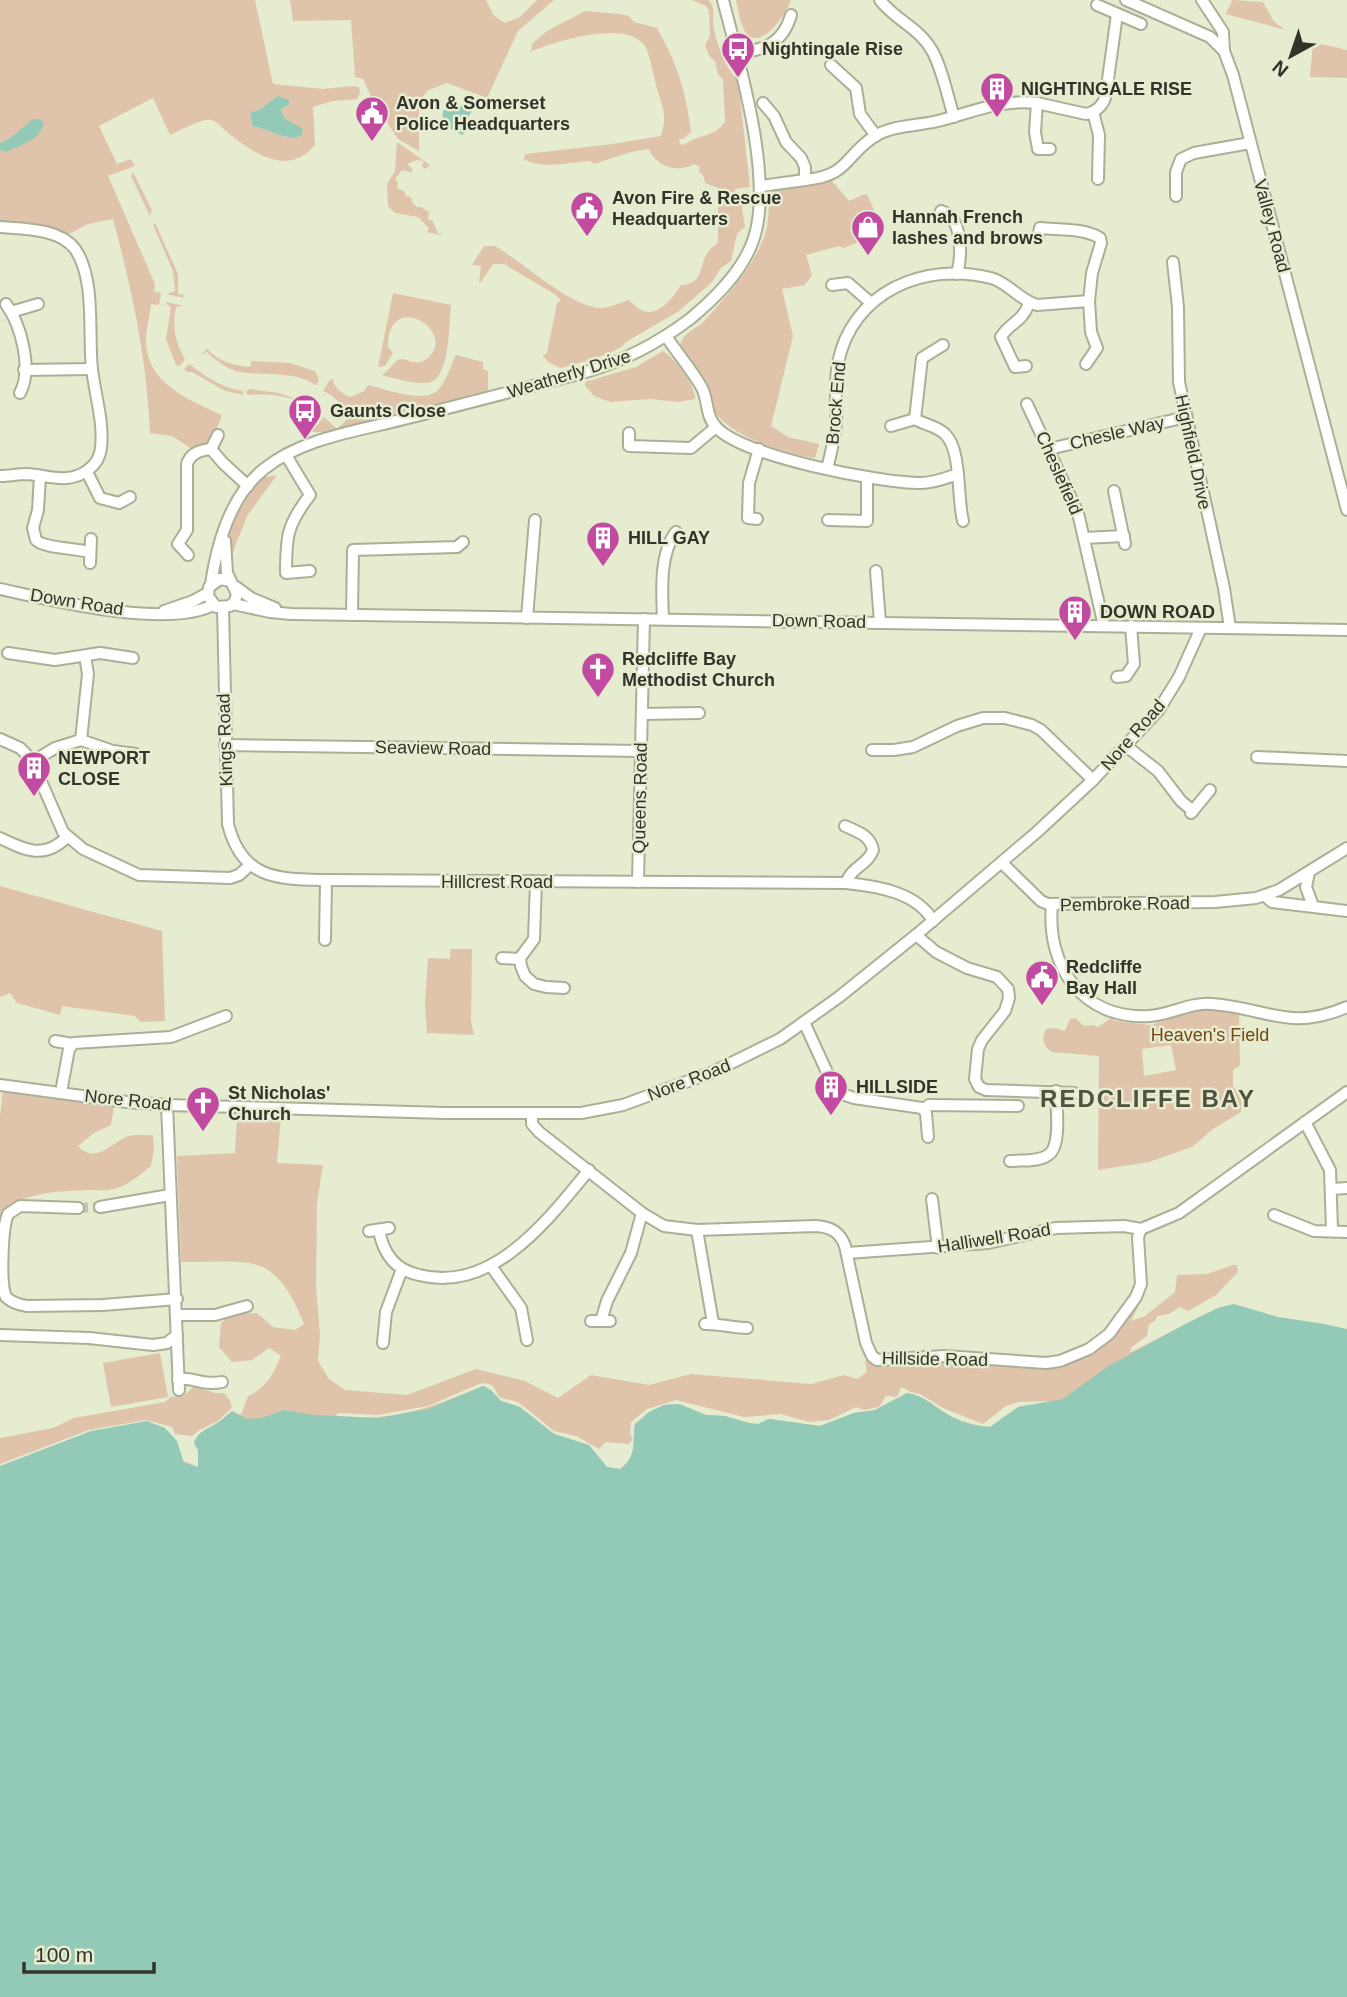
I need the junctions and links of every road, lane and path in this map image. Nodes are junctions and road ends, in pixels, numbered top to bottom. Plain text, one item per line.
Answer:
1 (1126, 0) edge
2 (1202, 0) edge
3 (723, 1) edge
4 (883, 1) edge
5 (1097, 5) dead end
6 (1118, 14) junction
7 (793, 24) dead end
8 (1141, 24) dead end
9 (1099, 51) dead end
10 (1224, 51) junction
11 (738, 53) junction
12 (1111, 53) junction
13 (831, 65) dead end
14 (763, 103) dead end
15 (1037, 103) junction
16 (1093, 113) junction
17 (954, 117) junction
18 (780, 128) junction
19 (768, 135) dead end
20 (876, 136) junction
21 (1250, 143) junction
22 (1050, 149) dead end
23 (1098, 178) dead end
24 (805, 180) junction
25 (761, 186) junction
26 (1176, 196) dead end
27 (949, 213) dead end
28 (1038, 226) dead end
29 (0, 227) edge
30 (1170, 270) dead end
31 (957, 274) junction
32 (832, 285) dead end
33 (1089, 301) junction
34 (871, 303) junction
35 (1029, 303) junction
36 (38, 304) dead end
37 (666, 336) junction
38 (943, 345) dead end
39 (914, 347) dead end
40 (924, 355) junction
41 (1086, 364) dead end
42 (92, 369) junction
43 (1018, 369) dead end
44 (24, 370) junction
45 (20, 393) dead end
46 (1027, 404) dead end
47 (1186, 417) junction
48 (915, 419) junction
49 (891, 426) dead end
50 (716, 427) junction
51 (629, 433) dead end
52 (218, 435) dead end
53 (211, 449) junction
54 (759, 449) junction
55 (1049, 449) junction
56 (286, 454) junction
57 (827, 469) junction
58 (87, 472) junction
59 (958, 474) junction
60 (0, 476) edge
61 (40, 476) junction
62 (867, 477) junction
63 (248, 486) junction
64 (1114, 491) dead end
65 (130, 497) dead end
66 (1347, 510) edge
67 (958, 516) dead end
68 (748, 518) dead end
69 (535, 520) dead end
70 (828, 520) dead end
71 (226, 531) junction
72 (670, 536) dead end
73 (1084, 538) junction
74 (91, 539) dead end
75 (463, 542) dead end
76 (188, 555) dead end
77 (310, 571) dead end
78 (876, 571) dead end
79 (233, 584) junction
80 (210, 588) junction
81 (0, 589) edge
82 (223, 606) junction
83 (154, 614) junction
84 (291, 614) junction
85 (352, 615) junction
86 (527, 618) junction
87 (644, 619) junction
88 (663, 619) junction
89 (880, 622) junction
90 (1104, 626) junction
91 (1131, 626) junction
92 (1201, 628) junction
93 (1230, 628) junction
94 (1347, 630) edge
95 (85, 656) junction
96 (15, 658) dead end
97 (133, 658) dead end
98 (1123, 679) dead end
99 (642, 711) junction
100 (694, 711) dead end
101 (0, 739) edge
102 (81, 740) junction
103 (225, 745) junction
104 (1126, 746) junction
105 (1267, 746) dead end
106 (641, 751) junction
107 (872, 751) dead end
108 (136, 754) dead end
109 (1347, 761) edge
110 (32, 762) junction
111 (1093, 780) junction
112 (1210, 790) dead end
113 (845, 825) dead end
114 (67, 837) junction
115 (0, 838) edge
116 (1347, 848) edge
117 (1002, 863) junction
118 (250, 865) junction
119 (1309, 872) junction
120 (326, 880) junction
121 (536, 882) junction
122 (638, 883) junction
123 (846, 883) junction
124 (1265, 896) junction
125 (1052, 905) junction
126 (1313, 906) junction
127 (1347, 911) edge
128 (933, 921) junction
129 (916, 935) junction
130 (325, 940) dead end
131 (502, 958) dead end
132 (520, 959) junction
133 (564, 988) dead end
134 (1347, 1007) edge
135 (221, 1020) dead end
136 (804, 1022) junction
137 (55, 1041) dead end
138 (72, 1044) junction
139 (0, 1085) edge
140 (1056, 1091) junction
141 (1347, 1092) edge
142 (61, 1093) junction
143 (1074, 1093) dead end
144 (167, 1105) junction
145 (1018, 1106) dead end
146 (924, 1109) junction
147 (532, 1114) junction
148 (1305, 1122) junction
149 (928, 1137) dead end
150 (1016, 1163) dead end
151 (589, 1170) junction
152 (1347, 1188) edge
153 (1332, 1189) junction
154 (170, 1195) junction
155 (932, 1199) dead end
156 (100, 1206) tunnel mouth
157 (78, 1208) tunnel mouth
158 (642, 1213) junction
159 (1280, 1215) dead end
160 (1140, 1229) junction
161 (379, 1230) dead end
162 (697, 1230) junction
163 (1332, 1230) junction
164 (1347, 1232) edge
165 (938, 1248) junction
166 (847, 1253) junction
167 (491, 1266) junction
168 (402, 1269) junction
169 (177, 1298) junction
170 (247, 1306) dead end
171 (176, 1315) junction
172 (601, 1321) dead end
173 (747, 1328) dead end
174 (0, 1335) edge
175 (177, 1335) junction
176 (527, 1340) dead end
177 (383, 1343) dead end
178 (219, 1385) dead end

1 - 10 street
2 - 10 street, Valley Road
3 - 11 street, Weatherly Drive
4 - 17 street
5 - 6 street
6 - 8 street
6 - 12 street
7 - 11 street
9 - 12 street
10 - 21 street, Valley Road
11 - 25 street, Weatherly Drive
12 - 16 street
13 - 20 street
14 - 18 street
15 - 16 street
15 - 17 street
15 - 22 street
16 - 23 street
17 - 20 street
18 - 19 street
18 - 24 street
20 - 24 street
21 - 26 street
21 - 66 street, Valley Road
24 - 25 street
25 - 37 street, Weatherly Drive
27 - 31 street
28 - 33 street
29 - 42 street
30 - 47 street, Highfield Drive
31 - 34 street, Brock End
31 - 35 street, Brock End
32 - 34 street
33 - 35 street
33 - 41 street
34 - 57 street, Brock End
35 - 43 street
36 - 44 street
37 - 50 street
37 - 56 street, Weatherly Drive
38 - 40 street
39 - 40 street
40 - 48 street
42 - 44 street
42 - 58 street
44 - 45 street
46 - 55 street, Cheslefield
47 - 55 street, Chesle Way
47 - 93 street, Highfield Drive
48 - 49 street
48 - 59 street
50 - 51 street
50 - 54 street
52 - 53 street
53 - 63 street
53 - 76 street
54 - 57 street
54 - 68 street
55 - 73 street, Cheslefield
56 - 63 street, Weatherly Drive
56 - 77 street
57 - 62 street
58 - 61 street
58 - 65 street
59 - 62 street
59 - 67 street
60 - 61 street
61 - 74 street
62 - 70 street
63 - 71 street, Weatherly Drive
64 - 73 street
69 - 86 street
71 - 79 street, Weatherly Drive
71 - 80 street, Weatherly Drive
72 - 88 street
73 - 90 street, Cheslefield
75 - 85 street
78 - 89 street
79 - 80 street, Down Road
79 - 82 street
79 - 84 street, Down Road
80 - 82 street
80 - 83 street, Down Road
81 - 83 street, Down Road
82 - 83 street, Down Road
82 - 84 street, Down Road
82 - 103 street, Kings Road
84 - 85 street, Down Road
85 - 86 street, Down Road
86 - 87 street, Down Road
87 - 88 street, Down Road
87 - 99 street, Queens Road
88 - 89 street, Down Road
89 - 90 street, Down Road
90 - 91 street, Down Road
91 - 92 street, Down Road
91 - 98 street
92 - 93 street, Down Road
92 - 104 street, Nore Road
93 - 94 street, Down Road
95 - 96 street
95 - 97 street
95 - 102 street
99 - 100 street
99 - 106 street, Queens Road
101 - 110 street
102 - 108 street
102 - 110 street
103 - 106 street, Seaview Road
103 - 118 street, Kings Road
104 - 111 street, Nore Road
104 - 112 street
105 - 109 street
106 - 122 street, Queens Road
107 - 111 street
110 - 114 street
111 - 117 street, Nore Road
113 - 123 street
114 - 115 street
114 - 118 street
116 - 119 street
117 - 125 street, Pembroke Road
117 - 128 street, Nore Road
118 - 120 street, Hillcrest Road
119 - 124 street
119 - 126 street
120 - 121 street, Hillcrest Road
120 - 130 street
121 - 122 street, Hillcrest Road
121 - 132 street
122 - 123 street, Hillcrest Road
123 - 128 street, Hillcrest Road
124 - 125 street, Pembroke Road
124 - 126 street
125 - 134 street
126 - 127 street
128 - 129 street, Nore Road
129 - 136 street, Nore Road
129 - 140 street
131 - 132 street
132 - 133 street
135 - 138 street
136 - 146 street
136 - 147 street, Nore Road
137 - 138 street
138 - 142 street
139 - 142 street, Nore Road
140 - 143 street
140 - 150 street
141 - 148 street
142 - 144 street, Nore Road
144 - 147 street, Nore Road
144 - 154 street
145 - 146 street
146 - 149 street
147 - 151 street, Hillside Road
148 - 153 street
148 - 160 street
151 - 158 street, Hillside Road
151 - 167 street
152 - 153 street
153 - 163 street
154 - 156 street
154 - 169 street
155 - 165 street
157 - 169 street
158 - 162 street, Hillside Road
158 - 172 street
159 - 163 street
160 - 165 street, Halliwell Road
160 - 166 street, Hillside Road
161 - 168 street
162 - 166 street, Hillside Road
162 - 173 street
163 - 164 street
165 - 166 street, Halliwell Road
167 - 168 street
167 - 176 street
168 - 177 street
169 - 171 street
170 - 171 street
171 - 175 street
174 - 175 street
175 - 178 street

